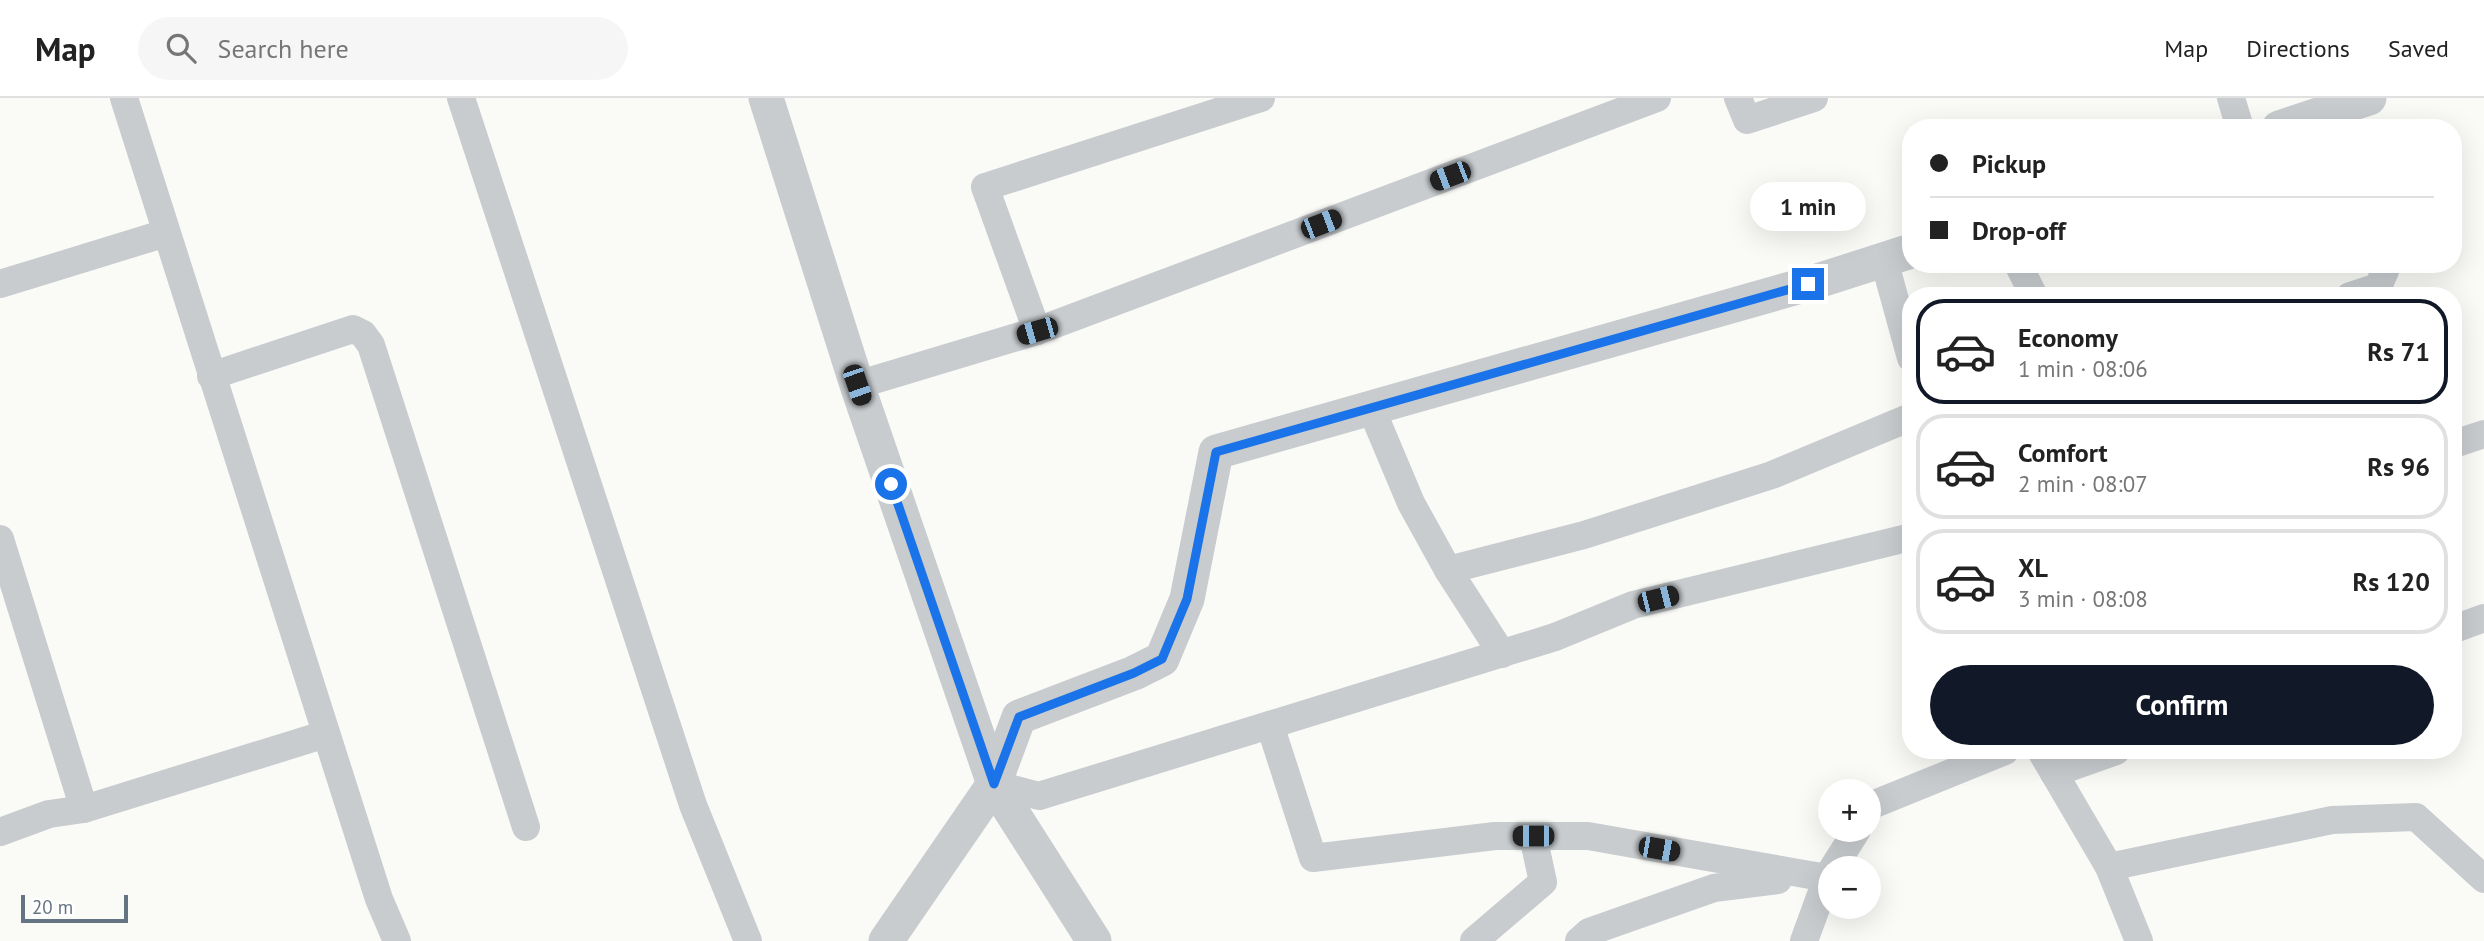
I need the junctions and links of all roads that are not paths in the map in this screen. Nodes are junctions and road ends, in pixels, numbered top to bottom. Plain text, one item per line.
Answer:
1 (124, 98) edge
2 (461, 98) edge
3 (766, 98) edge
4 (1261, 98) edge
5 (1657, 98) edge
6 (1738, 98) edge
7 (1814, 98) edge
8 (2231, 98) edge
9 (1205, 106) edge
10 (2355, 110) edge
11 (2237, 119) edge
12 (2317, 119) edge
13 (166, 233) junction
14 (1898, 256) edge
15 (0, 284) edge
16 (1902, 287) edge
17 (1037, 331) junction
18 (211, 376) junction
19 (857, 385) junction
20 (1371, 408) junction
21 (1902, 421) edge
22 (2484, 434) edge
23 (2462, 441) edge
24 (0, 539) edge
25 (1902, 539) edge
26 (1448, 570) junction
27 (2484, 618) edge
28 (2462, 626) edge
29 (1502, 654) junction
30 (1270, 725) junction
31 (326, 734) junction
32 (1985, 759) edge
33 (2066, 759) edge
34 (2047, 762) edge
35 (994, 784) junction
36 (1881, 801) edge
37 (84, 809) junction
38 (526, 827) dead end
39 (0, 832) edge
40 (1533, 836) junction
41 (2109, 867) junction
42 (1818, 871) edge
43 (1818, 874) edge
44 (2484, 879) edge
45 (1818, 904) edge
46 (397, 941) edge
47 (748, 941) edge
48 (886, 941) edge
49 (1094, 941) edge
50 (1474, 941) edge
51 (1579, 941) edge
52 (1804, 941) edge
53 (2139, 941) edge

1 - 13 street
2 - 47 street
3 - 19 street
4 - 9 street
5 - 17 street
6 - 7 street
8 - 11 street
9 - 17 street
10 - 12 street
13 - 15 street
13 - 18 street
14 - 16 street
14 - 20 street
17 - 19 street
18 - 31 street
18 - 38 street
19 - 35 street
20 - 26 street
20 - 35 street
21 - 26 street
22 - 23 street
24 - 37 street
25 - 29 street
26 - 29 street
27 - 28 street
29 - 30 street
30 - 35 street
30 - 40 street
31 - 37 street
31 - 46 street
32 - 36 street
33 - 34 street
34 - 41 street
35 - 48 street
35 - 49 street
37 - 39 street
40 - 42 street
40 - 50 street
41 - 44 street
41 - 53 street
43 - 51 street
45 - 52 street

